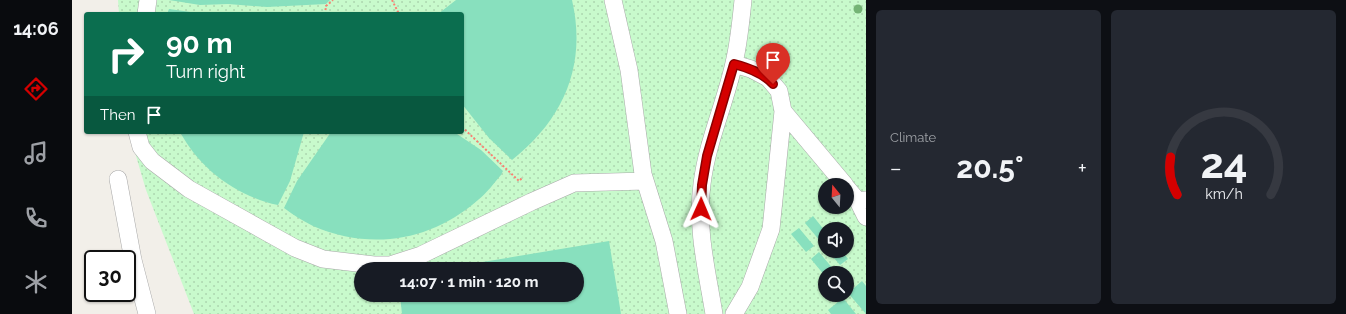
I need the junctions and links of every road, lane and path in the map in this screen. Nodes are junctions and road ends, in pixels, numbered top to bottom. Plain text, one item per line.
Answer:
1 (148, 0) edge
2 (333, 0) edge
3 (392, 0) edge
4 (613, 0) edge
5 (743, 0) edge
6 (146, 12) edge
7 (325, 12) edge
8 (398, 12) edge
9 (734, 64) junction
10 (783, 111) junction
11 (464, 129) edge
12 (138, 134) edge
13 (523, 177) dead end
14 (839, 178) edge
15 (118, 179) dead end
16 (645, 181) junction
17 (854, 194) edge
18 (862, 200) edge
19 (866, 217) edge
20 (147, 314) edge
21 (678, 314) edge
22 (714, 314) edge
23 (734, 314) edge

1 - 6 street
2 - 7 path
3 - 8 path
4 - 16 street
5 - 9 street
9 - 10 street
9 - 22 street
10 - 14 street
10 - 23 street
11 - 13 path
12 - 16 street
15 - 20 street
16 - 21 street
17 - 18 street
18 - 19 street

